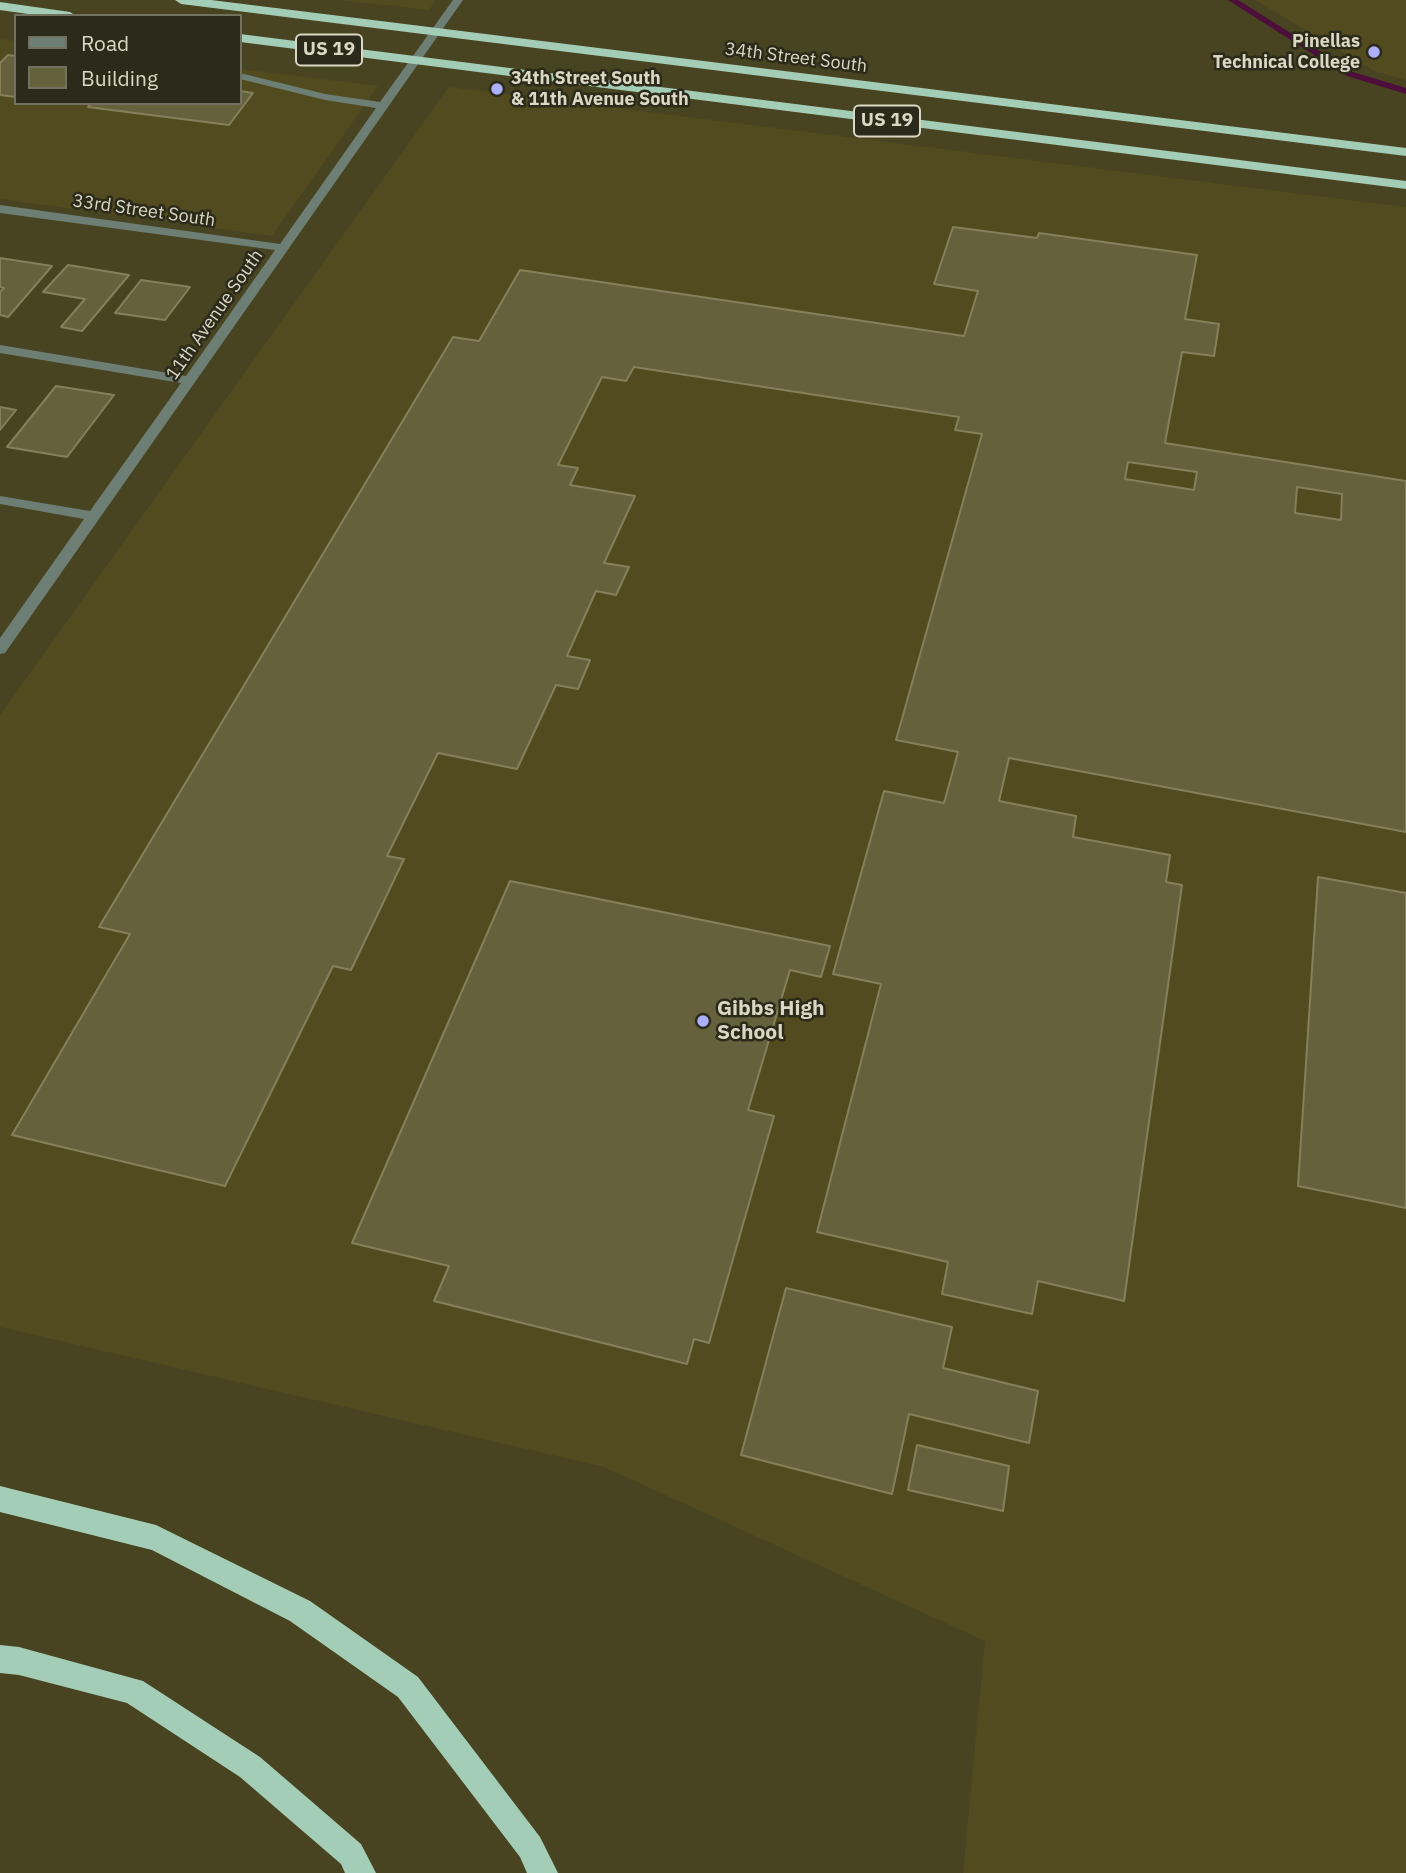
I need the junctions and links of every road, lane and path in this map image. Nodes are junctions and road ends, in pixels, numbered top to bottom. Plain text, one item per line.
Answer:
1 (181, 0) edge
2 (458, 0) edge
3 (196, 1) edge
4 (0, 6) edge
5 (56, 14) edge
6 (435, 33) junction
7 (242, 38) edge
8 (414, 62) junction
9 (242, 76) edge
10 (384, 106) junction
11 (1406, 152) edge
12 (1406, 185) edge
13 (0, 209) edge
14 (284, 248) junction
15 (0, 349) edge
16 (190, 380) junction
17 (0, 500) edge
18 (94, 516) junction
19 (0, 649) edge
20 (0, 1499) edge
21 (0, 1659) edge
22 (361, 1873) edge
23 (543, 1873) edge

1 - 3 highway, 34th Street South / US 19
2 - 6 street, 11th Avenue South
3 - 6 highway, 34th Street South / US 19
4 - 5 highway
6 - 8 street, 11th Avenue South
6 - 11 highway, 34th Street South / US 19
7 - 8 highway, US 19
8 - 10 street, 11th Avenue South
8 - 12 highway, US 19
9 - 10 street
10 - 14 street, 11th Avenue South
13 - 14 street, 33rd Street South
14 - 16 street, 11th Avenue South
15 - 16 street
16 - 18 street, 11th Avenue South
17 - 18 street
18 - 19 street, 11th Avenue South
20 - 23 highway
21 - 22 highway

